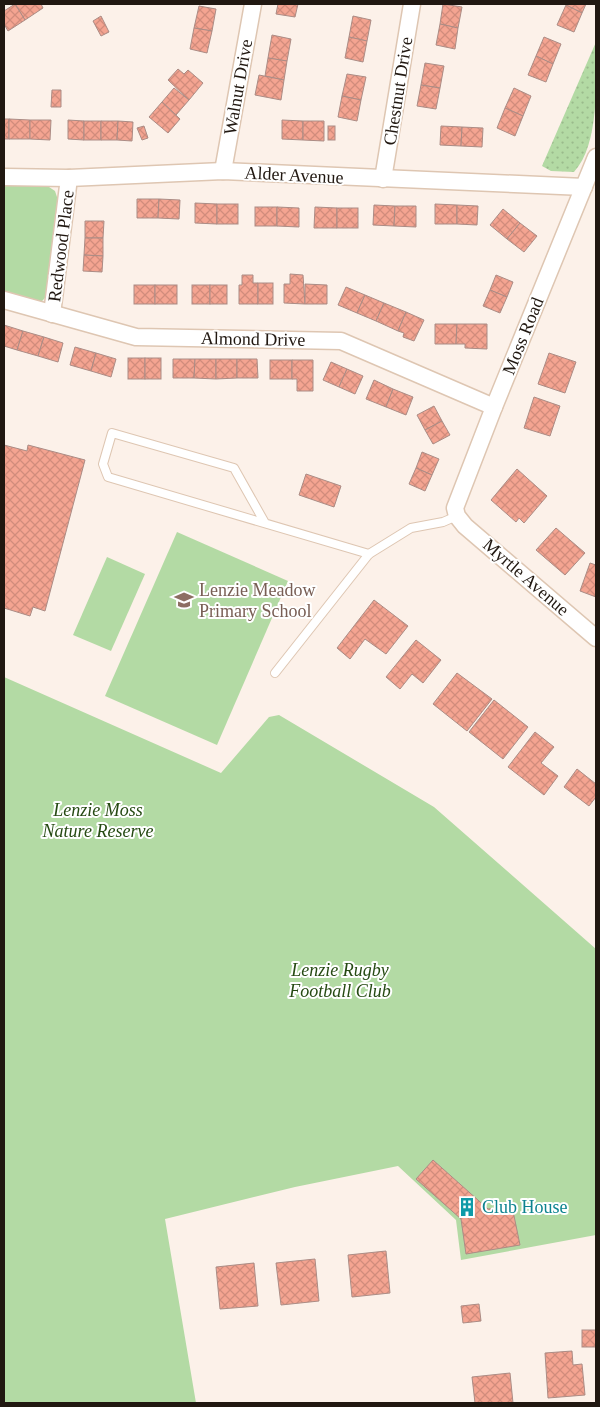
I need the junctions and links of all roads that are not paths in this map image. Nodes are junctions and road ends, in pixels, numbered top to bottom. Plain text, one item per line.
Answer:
1 (253, 4) edge
2 (412, 4) edge
3 (596, 157) edge
4 (223, 171) junction
5 (4, 177) edge
6 (69, 178) junction
7 (383, 179) junction
8 (584, 187) junction
9 (4, 300) edge
10 (52, 314) junction
11 (494, 407) junction
12 (457, 516) junction
13 (265, 523) junction
14 (369, 554) junction
15 (596, 638) edge
16 (274, 673) dead end

1 - 4 street, Walnut Drive
2 - 7 street, Chestnut Drive
3 - 8 street, Moss Road
4 - 6 street, Alder Avenue
4 - 7 street, Alder Avenue
5 - 6 street, Alder Avenue
6 - 10 street, Redwood Place
7 - 8 street, Alder Avenue
8 - 11 street, Moss Road
9 - 10 street, Almond Drive
10 - 11 street, Almond Drive
11 - 12 street, Moss Road
12 - 14 lane
12 - 15 street, Myrtle Avenue
13 - 13 lane
13 - 14 lane
14 - 16 lane

